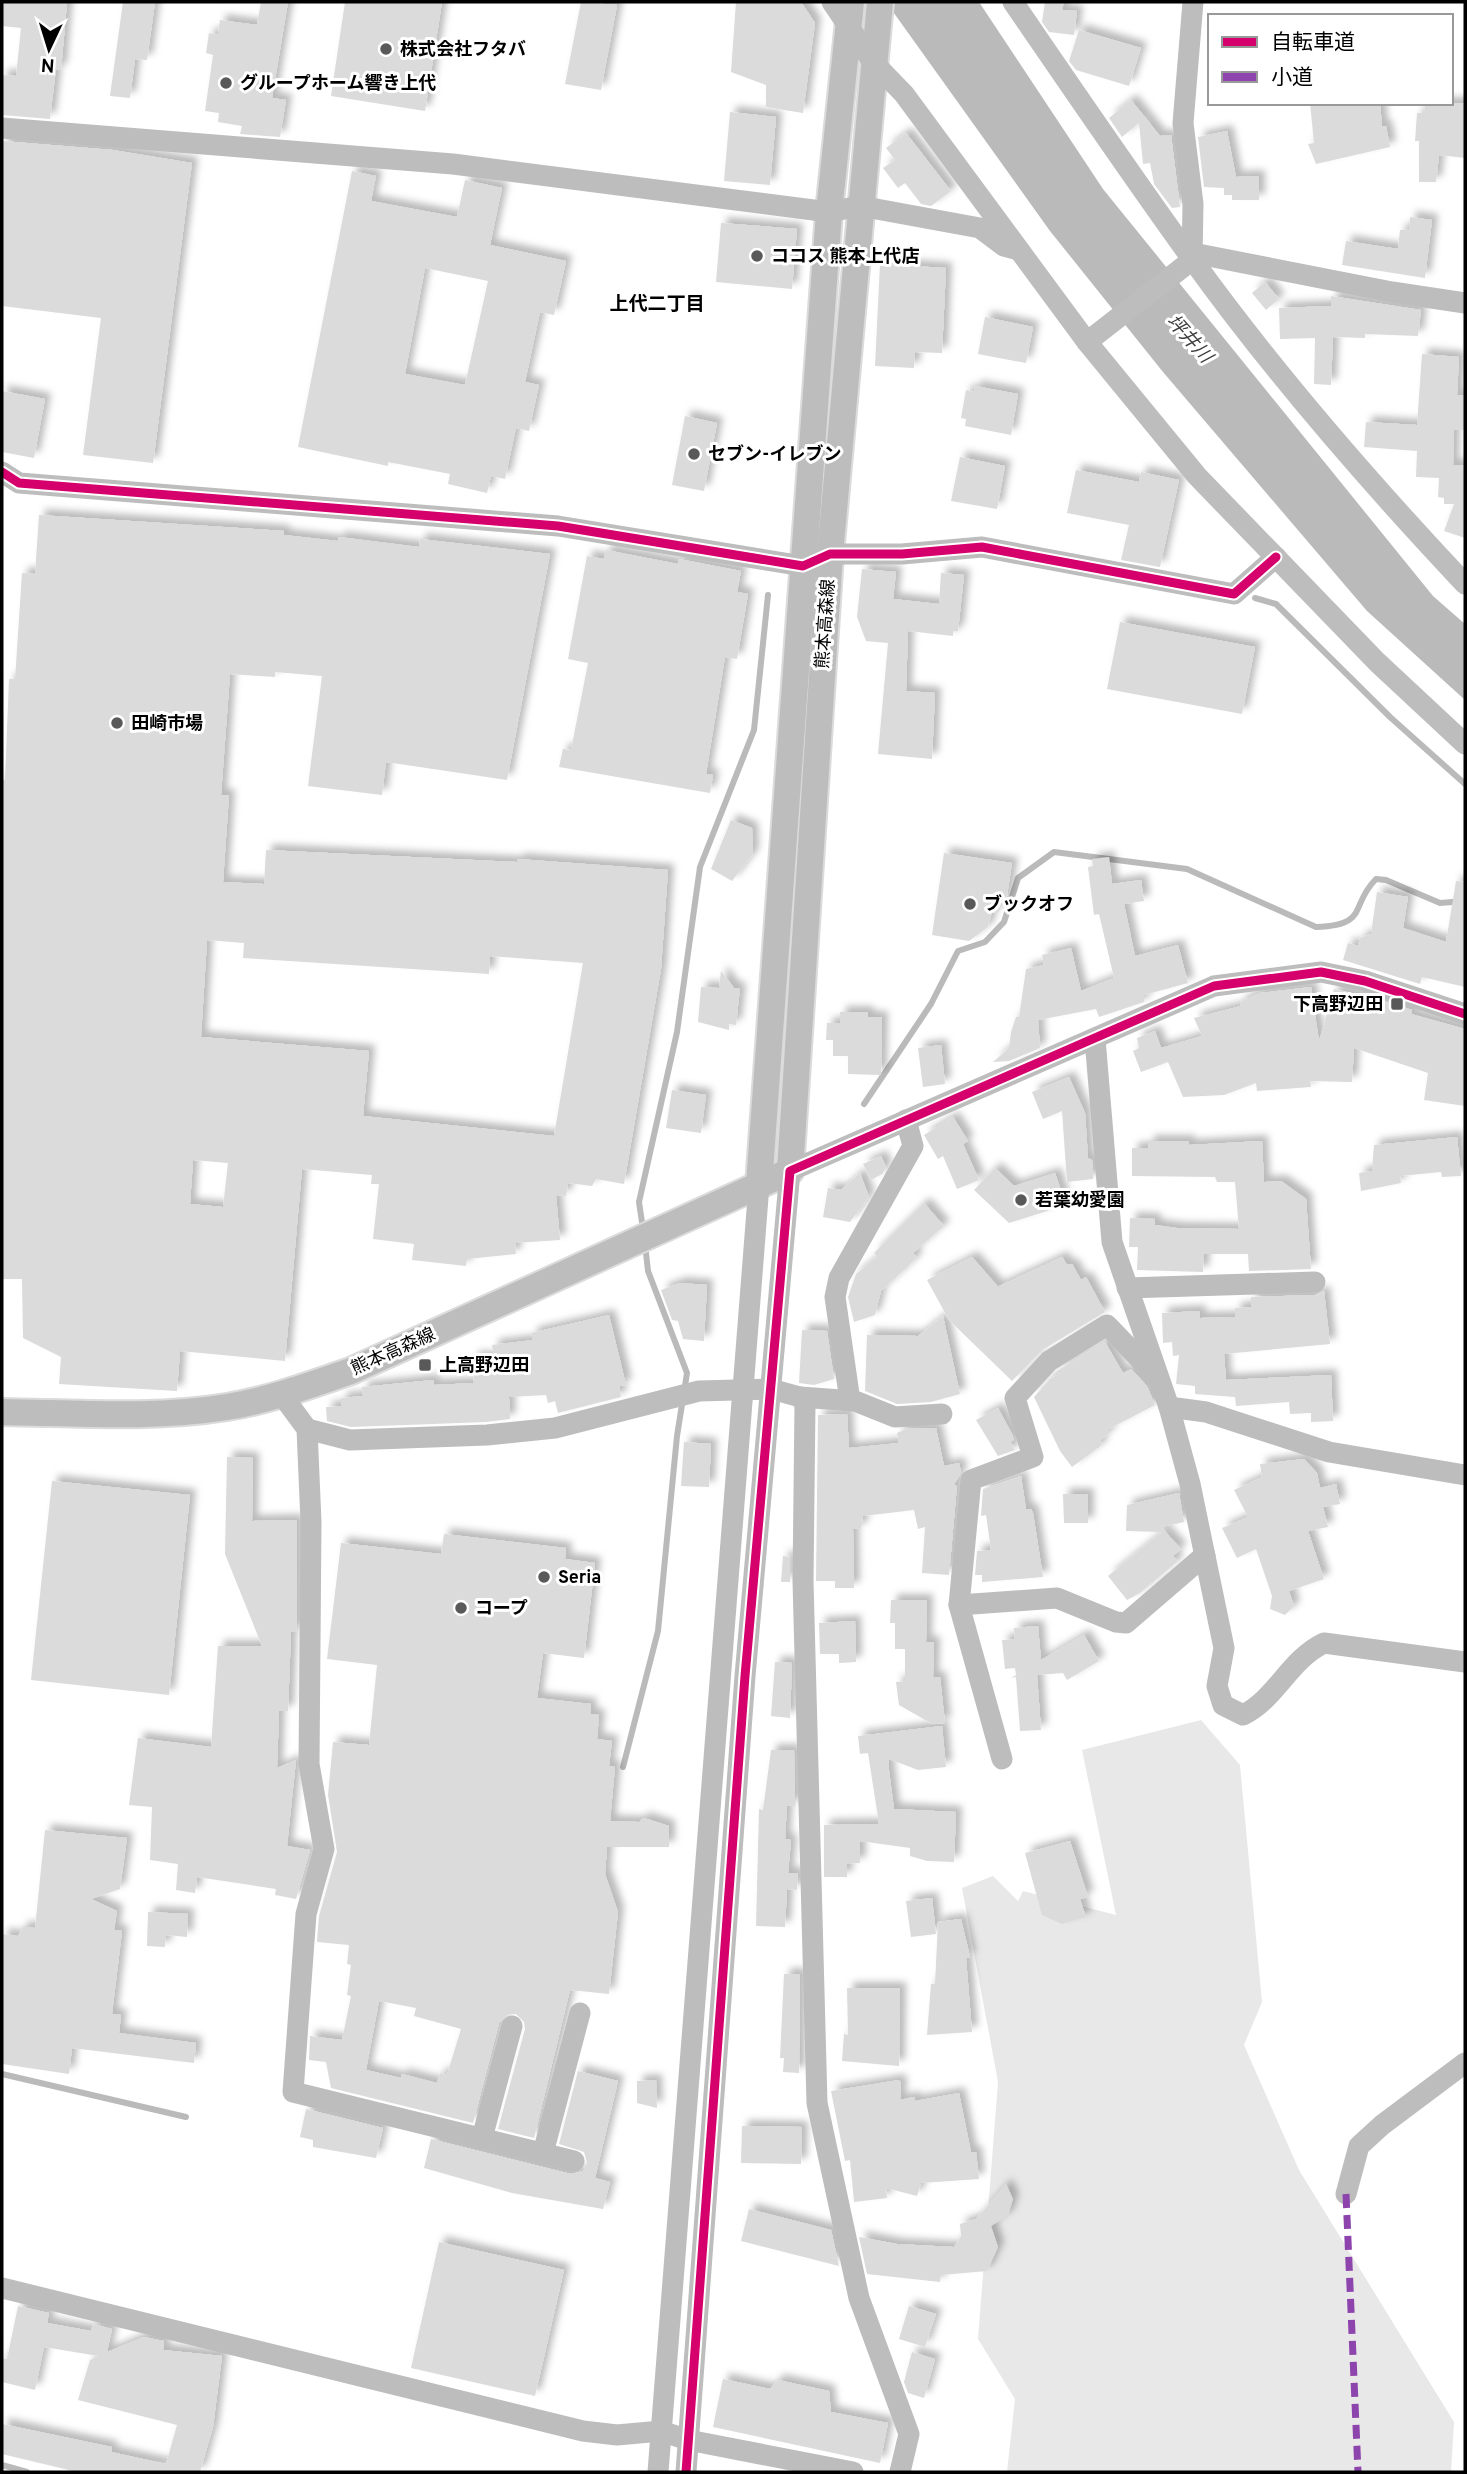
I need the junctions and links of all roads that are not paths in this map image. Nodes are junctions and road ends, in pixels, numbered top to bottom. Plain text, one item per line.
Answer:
1 (832, 2) edge
2 (880, 2) edge
3 (1013, 2) edge
4 (1193, 2) edge
5 (849, 13) edge
6 (872, 61) junction
7 (2, 128) edge
8 (860, 206) junction
9 (829, 212) junction
10 (1019, 250) junction
11 (1189, 261) junction
12 (1465, 303) edge
13 (1091, 340) junction
14 (2, 472) edge
15 (830, 554) junction
16 (1276, 557) junction
17 (803, 566) junction
18 (1465, 584) edge
19 (1465, 744) edge
20 (1465, 1014) edge
21 (1095, 1039) junction
22 (906, 1120) junction
23 (790, 1171) junction
24 (759, 1185) junction
25 (1315, 1282) dead end
26 (1127, 1288) junction
27 (1161, 1381) junction
28 (771, 1389) junction
29 (743, 1390) junction
30 (282, 1395) junction
31 (800, 1397) junction
32 (850, 1401) junction
33 (1169, 1407) junction
34 (2, 1412) edge
35 (942, 1414) dead end
36 (307, 1429) junction
37 (1465, 1475) edge
38 (1205, 1555) junction
39 (959, 1605) junction
40 (1465, 1662) edge
41 (1002, 1759) dead end
42 (699, 1946) junction
43 (724, 1948) junction
44 (580, 2013) dead end
45 (512, 2026) dead end
46 (1465, 2063) edge
47 (482, 2138) junction
48 (543, 2153) junction
49 (575, 2161) dead end
50 (1346, 2194) dead end
51 (2, 2288) edge
52 (661, 2431) junction
53 (688, 2440) junction
54 (658, 2472) edge
55 (686, 2472) edge
56 (853, 2472) edge
57 (900, 2472) edge

1 - 5 street
2 - 6 main road, 熊本高森線
3 - 11 street
4 - 11 street
5 - 6 street
5 - 9 main road, 熊本高森線
6 - 8 main road, 熊本高森線
6 - 10 street
7 - 9 street
8 - 9 street
8 - 10 street
8 - 15 main road, 熊本高森線
9 - 17 main road, 熊本高森線
10 - 13 street
11 - 12 street
11 - 13 street
11 - 18 street
13 - 16 street
14 - 17 street
15 - 16 street
15 - 17 street
15 - 23 main road, 熊本高森線
16 - 19 street
17 - 24 main road, 熊本高森線
20 - 21 street
21 - 22 street
21 - 26 street
22 - 23 street
22 - 32 street
23 - 24 main road, 熊本高森線
23 - 28 street
24 - 29 street
24 - 30 main road, 熊本高森線
25 - 26 street
26 - 27 street
27 - 33 street
27 - 39 street
28 - 29 street
28 - 31 street
28 - 43 street
29 - 36 street
29 - 42 street
30 - 34 main road, 熊本高森線
30 - 36 street
31 - 32 street
31 - 57 street
32 - 35 street
33 - 37 street
33 - 38 street
36 - 47 street
38 - 39 street
38 - 40 street
39 - 41 street
42 - 43 street
42 - 52 street
43 - 53 street
44 - 48 street
45 - 47 street
46 - 50 street
47 - 48 street
48 - 49 street
51 - 52 street
52 - 53 street
52 - 54 street
53 - 55 street
53 - 56 street

